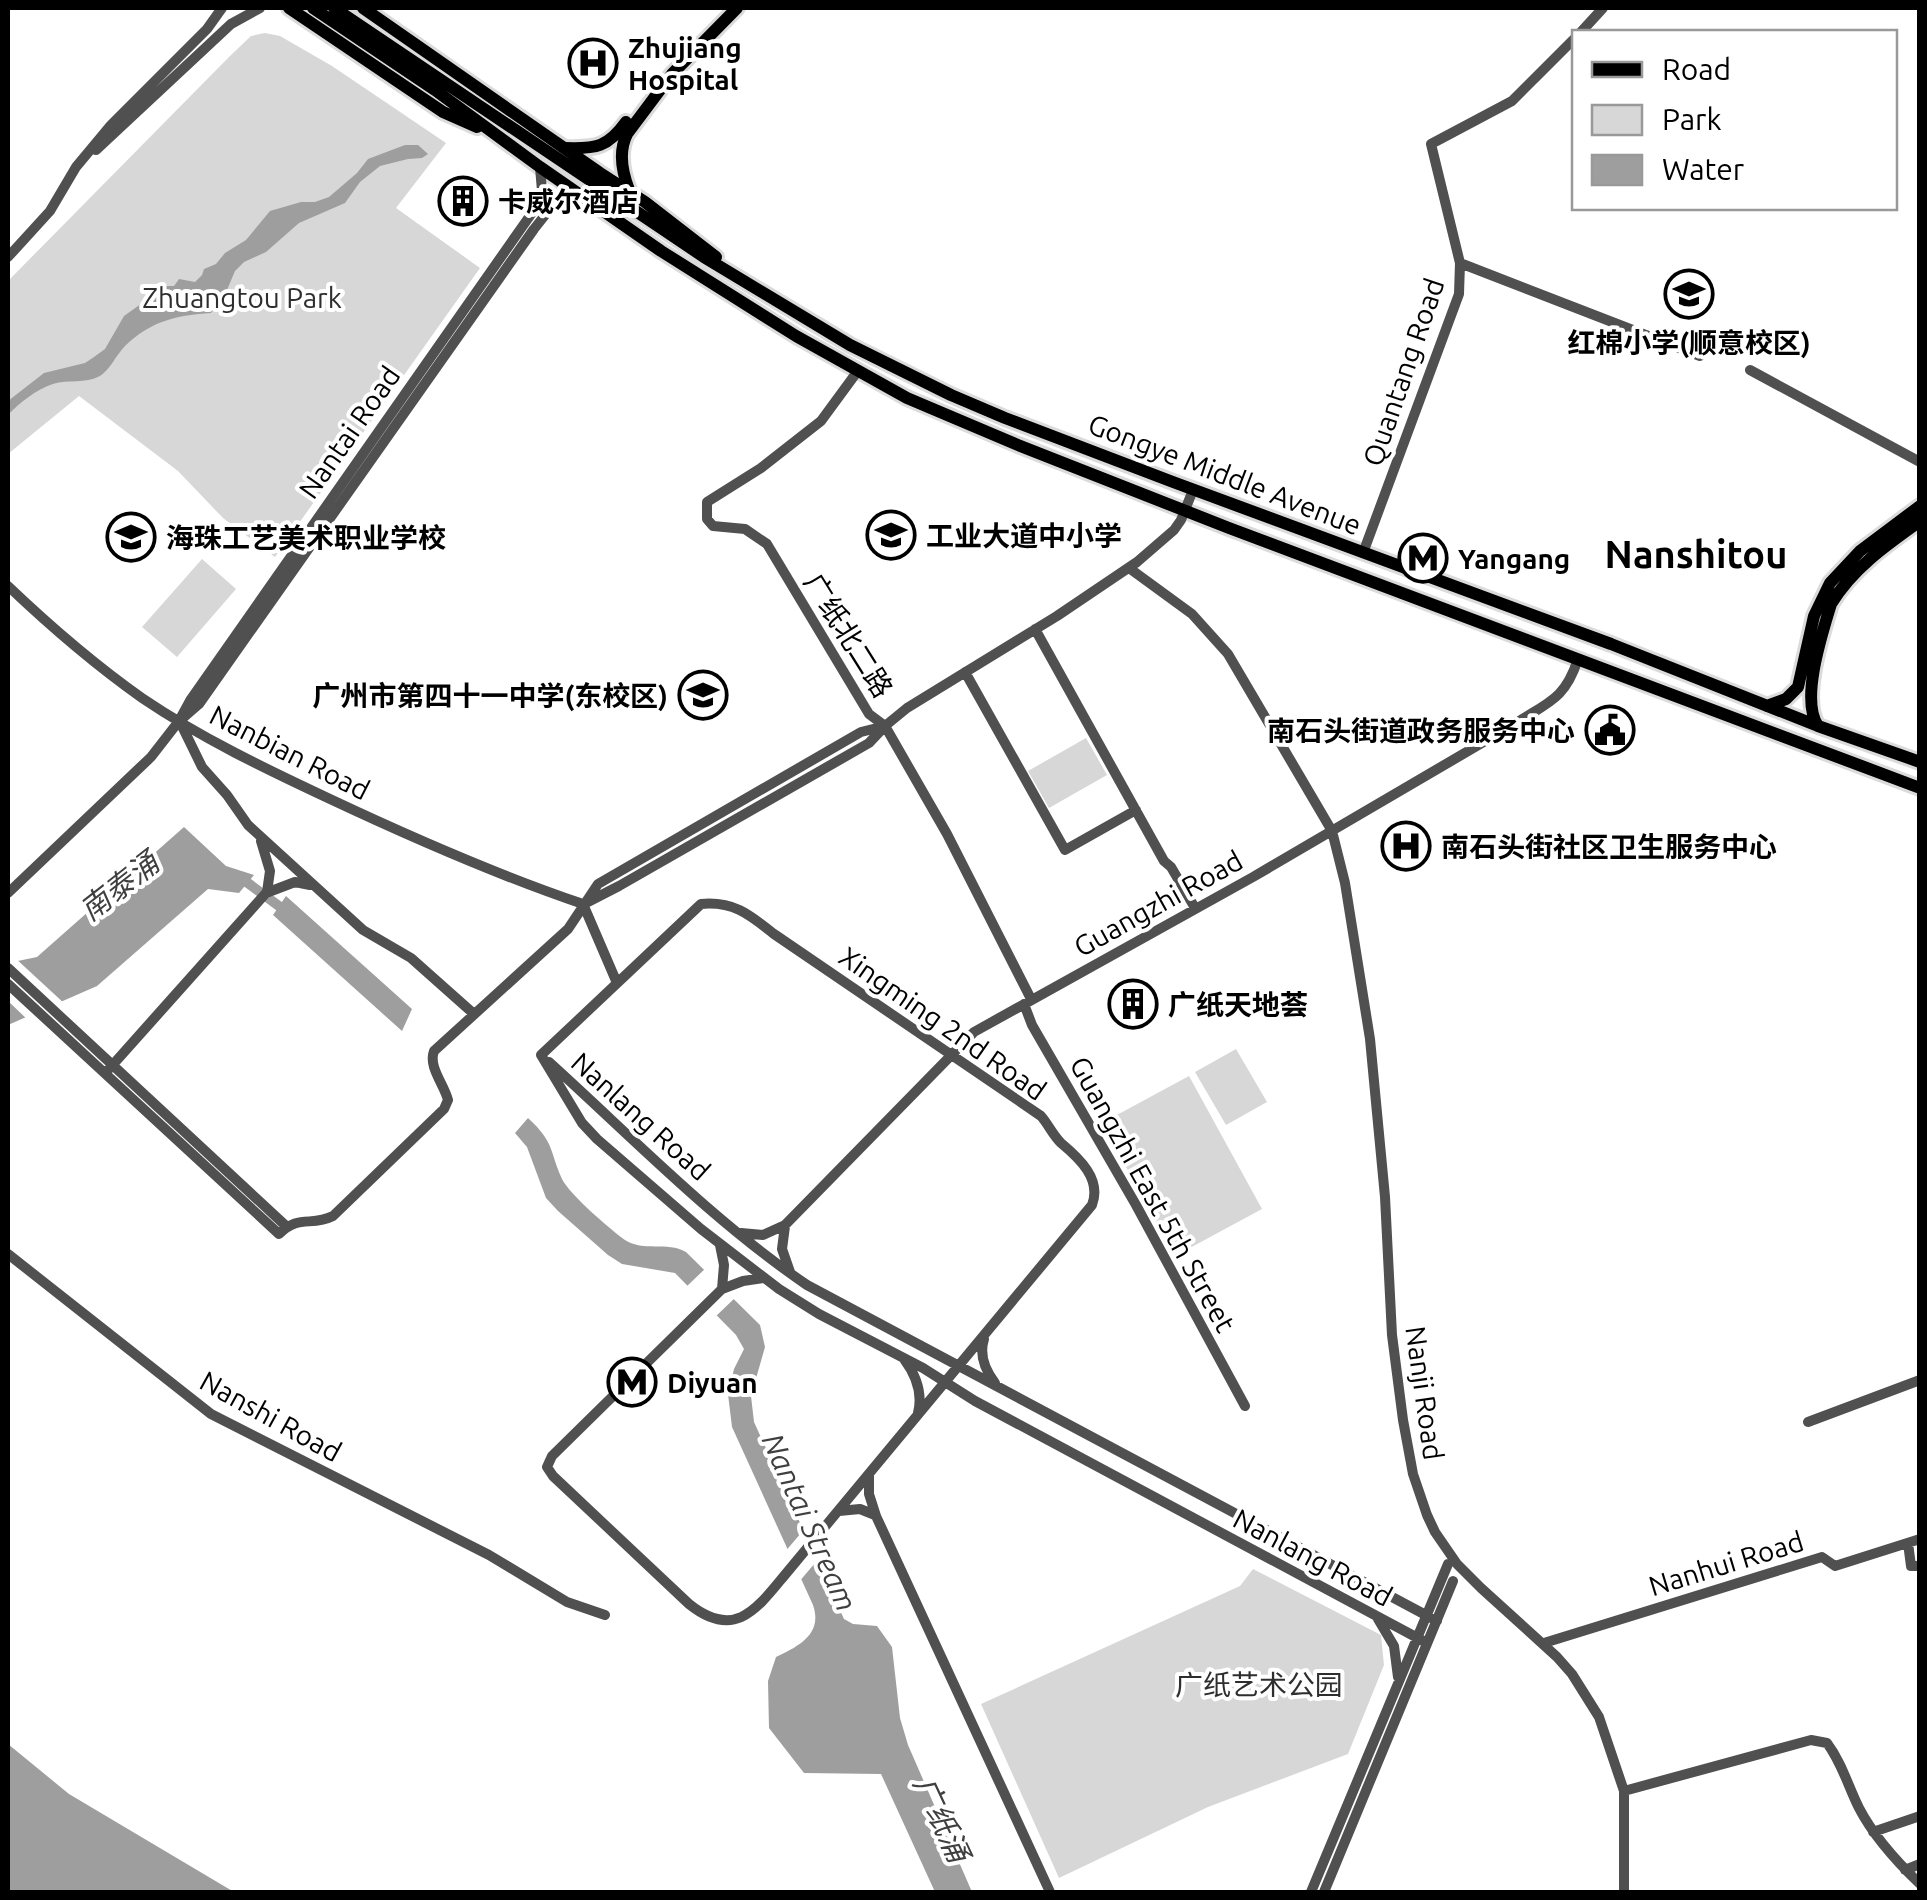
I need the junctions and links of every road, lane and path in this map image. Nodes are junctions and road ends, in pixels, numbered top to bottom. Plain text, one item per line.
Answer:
1 (222, 8) edge
2 (260, 8) edge
3 (290, 8) edge
4 (313, 8) edge
5 (334, 8) edge
6 (363, 8) edge
7 (727, 8) edge
8 (737, 8) edge
9 (1603, 8) edge
10 (1582, 30) edge
11 (1572, 40) edge
12 (498, 136) junction
13 (564, 148) junction
14 (76, 167) junction
15 (540, 167) junction
16 (572, 190) junction
17 (630, 193) junction
18 (8, 256) edge
19 (1460, 263) junction
20 (753, 286) junction
21 (1700, 356) dead end
22 (1750, 370) dead end
23 (857, 372) junction
24 (1920, 462) edge
25 (1194, 490) junction
26 (1920, 506) edge
27 (1185, 510) junction
28 (1920, 521) edge
29 (1363, 553) junction
30 (1128, 568) junction
31 (8, 586) edge
32 (1035, 630) junction
33 (1578, 659) junction
34 (964, 672) junction
35 (1767, 706) junction
36 (179, 720) junction
37 (885, 726) junction
38 (1818, 726) junction
39 (1920, 762) edge
40 (1920, 788) edge
41 (1136, 810) junction
42 (1332, 831) junction
43 (258, 836) junction
44 (316, 888) junction
45 (266, 893) junction
46 (8, 894) edge
47 (583, 904) junction
48 (1196, 908) junction
49 (8, 968) edge
50 (618, 983) junction
51 (8, 984) edge
52 (1027, 1002) junction
53 (474, 1014) junction
54 (72, 1035) junction
55 (951, 1054) junction
56 (541, 1055) junction
57 (109, 1070) junction
58 (785, 1225) junction
59 (738, 1232) junction
60 (720, 1244) junction
61 (8, 1254) edge
62 (791, 1274) junction
63 (764, 1278) junction
64 (725, 1285) junction
65 (874, 1322) junction
66 (988, 1331) junction
67 (866, 1338) junction
68 (904, 1358) junction
69 (959, 1366) junction
70 (1920, 1380) edge
71 (945, 1382) junction
72 (999, 1387) junction
73 (1244, 1406) dead end
74 (1040, 1410) junction
75 (917, 1416) junction
76 (1808, 1422) dead end
77 (1030, 1431) junction
78 (869, 1474) junction
79 (835, 1515) junction
80 (876, 1516) junction
81 (1914, 1541) edge
82 (1448, 1564) dead end
83 (1920, 1566) edge
84 (1348, 1575) junction
85 (1454, 1581) dead end
86 (1336, 1594) junction
87 (604, 1615) dead end
88 (1374, 1615) junction
89 (1437, 1621) junction
90 (1427, 1644) junction
91 (1544, 1644) junction
92 (1398, 1685) junction
93 (1624, 1791) junction
94 (1920, 1816) edge
95 (1873, 1832) junction
96 (1920, 1864) edge
97 (1905, 1870) junction
98 (1920, 1884) edge
99 (1050, 1892) edge
100 (1311, 1892) edge
101 (1324, 1892) edge
102 (1624, 1892) edge

1 - 14 street
2 - 14 street
3 - 12 main road
4 - 12 main road
5 - 20 main road
6 - 13 main road
7 - 13 main road
8 - 17 main road
9 - 10 street
11 - 19 street, Quantang Road
12 - 15 main road
13 - 17 main road
14 - 18 street
15 - 16 main road
15 - 36 street, Nantai Road
16 - 23 main road
16 - 36 street, Nantai Road
17 - 20 main road
19 - 21 street
19 - 29 street, Quantang Road
20 - 25 main road, Gongye Middle Avenue
22 - 24 street
23 - 27 main road
23 - 37 street, 广纸北二路
25 - 27 street
25 - 29 main road, Gongye Middle Avenue
26 - 35 main road
27 - 30 street
27 - 33 main road
28 - 38 main road
29 - 35 main road, Gongye Middle Avenue
30 - 32 street
30 - 42 street, Nanji Road
31 - 36 street, Nanbian Road
32 - 34 street
32 - 41 street
33 - 40 main road
33 - 42 street, Guangzhi Road
34 - 37 street
34 - 41 street
35 - 38 main road, Gongye Middle Avenue
36 - 43 street
36 - 46 street, Nantai Road
36 - 47 street, Nanbian Road
37 - 47 street
37 - 52 street, 广纸北二路
38 - 39 main road, Gongye Middle Avenue
41 - 48 street
42 - 48 street, Guangzhi Road
42 - 91 street, Nanji Road
43 - 44 street
43 - 45 street
44 - 45 street
44 - 53 street
45 - 57 street
47 - 50 street
47 - 53 street
48 - 52 street, Guangzhi Road
49 - 54 street
50 - 55 street, Xingming 2nd Road
50 - 56 street
51 - 54 street
52 - 55 street, Guangzhi Road
52 - 73 street, Guangzhi East 5th Street
53 - 57 street
54 - 57 street
55 - 58 street, Guangzhi Road
55 - 66 street, Xingming 2nd Road
56 - 59 street, Nanlang Road
56 - 60 street, Nanlang Road
58 - 59 street
58 - 62 street
59 - 62 street, Nanlang Road
60 - 63 street, Nanlang Road
60 - 64 street
61 - 87 street, Nanshi Road
62 - 65 street, Nanlang Road
63 - 64 street
63 - 67 street, Nanlang Road
64 - 79 street, Xingming 2nd Road
65 - 67 street
65 - 69 street, Nanlang Road
66 - 69 street, Xingming 2nd Road
66 - 72 street
67 - 68 street, Nanlang Road
68 - 71 street, Nanlang Road
68 - 75 street
69 - 71 street, Xingming 2nd Road
69 - 72 street, Nanlang Road
70 - 76 street
71 - 75 street, Xingming 2nd Road
71 - 77 street, Nanlang Road
72 - 74 street, Nanlang Road
74 - 77 street
74 - 84 street, Nanlang Road
75 - 78 street, Xingming 2nd Road
77 - 86 street, Nanlang Road
78 - 79 street, Xingming 2nd Road
78 - 80 street
79 - 80 street
80 - 99 street
81 - 83 street
81 - 91 street, Nanhui Road
82 - 92 street
84 - 86 street
84 - 89 street, Nanlang Road
85 - 89 street
86 - 88 street, Nanlang Road
88 - 90 street, Nanlang Road
88 - 92 street
89 - 90 street
90 - 101 street
91 - 93 street, Nanji Road
92 - 100 street
93 - 95 street
93 - 102 street, Nanji Road
94 - 95 street
95 - 97 street
96 - 97 street
97 - 98 street

